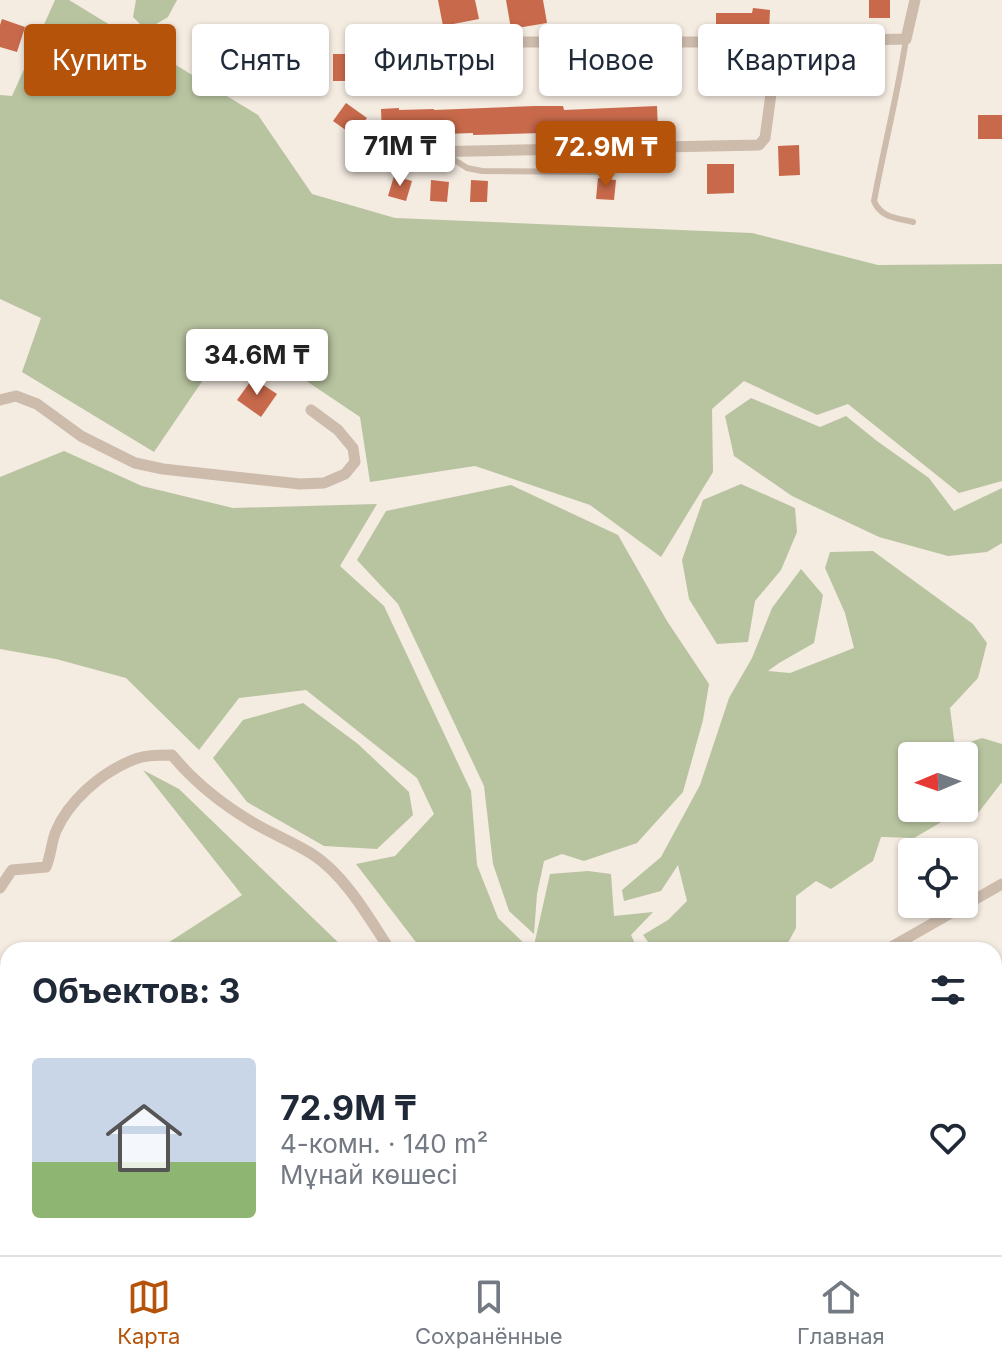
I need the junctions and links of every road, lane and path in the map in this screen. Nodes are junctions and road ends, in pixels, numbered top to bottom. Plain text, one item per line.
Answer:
1 (915, 0) edge
2 (885, 39) edge
3 (906, 39) junction
4 (523, 42) edge
5 (698, 42) edge
6 (771, 96) edge
7 (442, 152) junction
8 (377, 153) dead end
9 (611, 172) dead end
10 (913, 222) dead end
11 (0, 400) edge
12 (311, 410) dead end
13 (1002, 884) edge
14 (0, 888) edge
15 (385, 942) edge
16 (900, 942) edge

1 - 3 street
2 - 3 street
3 - 10 lane
4 - 5 street
6 - 7 street
7 - 8 street
7 - 9 lane
11 - 12 street
13 - 16 street
14 - 15 street

